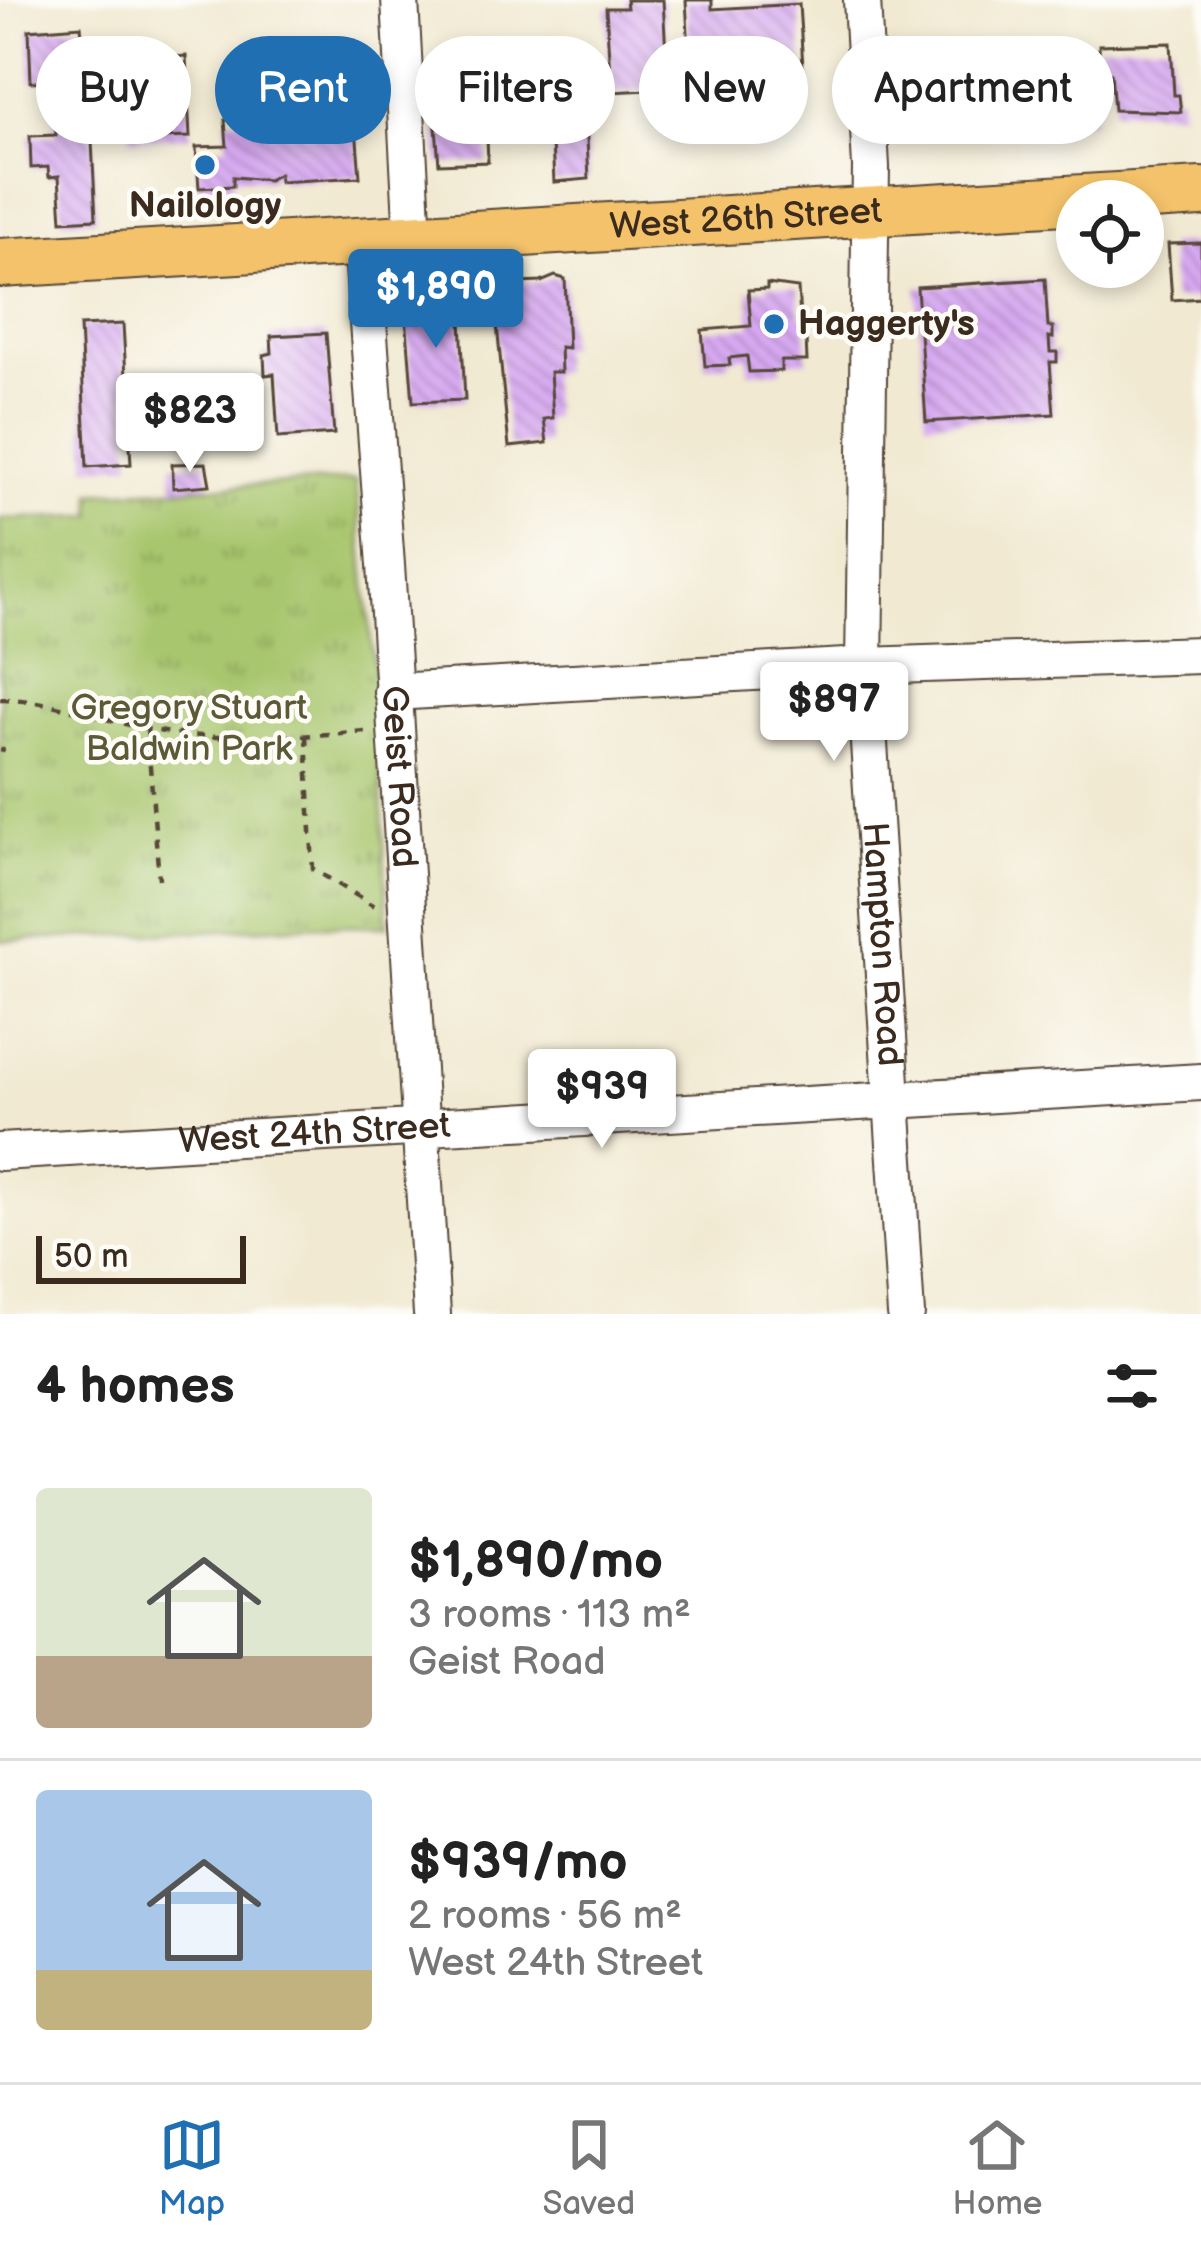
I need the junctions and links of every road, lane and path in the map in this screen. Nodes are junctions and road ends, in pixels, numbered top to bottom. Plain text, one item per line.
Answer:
1 (400, 0) edge
2 (862, 0) edge
3 (1201, 192) edge
4 (869, 211) junction
5 (413, 238) junction
6 (362, 241) junction
7 (0, 263) edge
8 (1201, 655) edge
9 (863, 666) junction
10 (0, 699) edge
11 (393, 711) junction
12 (147, 729) junction
13 (306, 736) junction
14 (159, 879) dead end
15 (407, 927) junction
16 (1201, 1082) edge
17 (891, 1100) junction
18 (418, 1127) junction
19 (0, 1152) edge
20 (431, 1314) edge
21 (905, 1314) edge

1 - 5 street
2 - 4 street, Hampton Road
3 - 4 main road, West 26th Street
4 - 5 main road, West 26th Street
4 - 9 street, Hampton Road
5 - 6 main road, West 26th Street
6 - 7 main road, West 26th Street
6 - 11 street, Geist Road
8 - 9 street
9 - 11 street
9 - 17 street, Hampton Road
10 - 12 path
11 - 13 path
11 - 15 street, Geist Road
12 - 13 path
12 - 14 path
13 - 15 path
15 - 18 street, Geist Road
16 - 17 street, West 24th Street
17 - 18 street, West 24th Street
17 - 21 street, Hampton Road
18 - 19 street, West 24th Street
18 - 20 street, Geist Road

